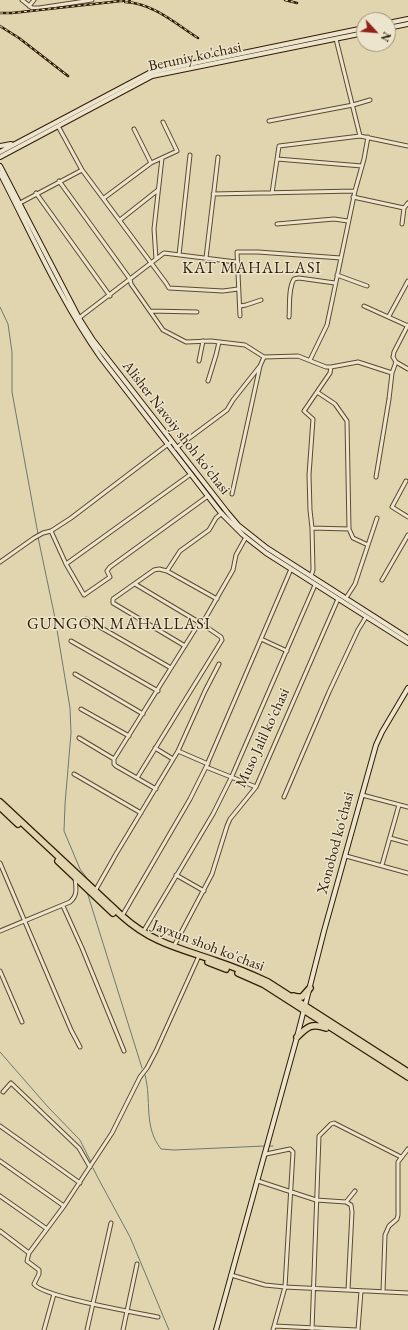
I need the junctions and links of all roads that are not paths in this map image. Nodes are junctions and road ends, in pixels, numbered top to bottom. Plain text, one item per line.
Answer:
1 (22, 0) edge
2 (34, 0) edge
3 (92, 0) edge
4 (69, 2) edge
5 (29, 6) junction
6 (408, 19) edge
7 (396, 21) edge
8 (408, 24) edge
9 (396, 26) edge
10 (356, 30) edge
11 (356, 35) edge
12 (336, 39) junction
13 (226, 60) junction
14 (370, 100) dead end
15 (353, 105) junction
16 (269, 121) dead end
17 (162, 122) dead end
18 (58, 126) junction
19 (134, 128) dead end
20 (360, 136) junction
21 (368, 137) junction
22 (15, 143) junction
23 (0, 146) edge
24 (408, 146) edge
25 (0, 152) edge
26 (190, 155) dead end
27 (0, 157) edge
28 (218, 157) dead end
29 (162, 158) junction
30 (277, 159) junction
31 (151, 163) junction
32 (0, 166) edge
33 (362, 166) junction
34 (82, 170) junction
35 (0, 173) edge
36 (60, 181) junction
37 (159, 190) junction
38 (354, 191) junction
39 (36, 193) junction
40 (272, 193) junction
41 (213, 194) junction
42 (353, 197) junction
43 (104, 198) junction
44 (20, 203) junction
45 (408, 203) edge
46 (404, 208) junction
47 (120, 220) junction
48 (348, 221) junction
49 (277, 224) dead end
50 (402, 224) dead end
51 (179, 255) junction
52 (206, 258) junction
53 (340, 258) junction
54 (156, 259) junction
55 (236, 262) junction
56 (151, 263) junction
57 (338, 274) junction
58 (130, 279) junction
59 (408, 281) edge
60 (335, 283) junction
61 (367, 286) dead end
62 (238, 289) junction
63 (110, 296) junction
64 (261, 300) dead end
65 (240, 306) junction
66 (364, 306) dead end
67 (150, 311) junction
68 (197, 312) dead end
69 (240, 316) dead end
70 (389, 316) junction
71 (289, 317) dead end
72 (79, 318) junction
73 (408, 326) edge
74 (203, 341) junction
75 (219, 342) junction
76 (264, 357) junction
77 (310, 360) junction
78 (199, 361) dead end
79 (396, 362) junction
80 (260, 366) junction
81 (332, 367) junction
82 (408, 369) edge
83 (392, 373) junction
84 (208, 381) dead end
85 (317, 392) junction
86 (170, 443) junction
87 (174, 449) junction
88 (191, 474) junction
89 (376, 477) dead end
90 (406, 481) dead end
91 (232, 494) dead end
92 (208, 496) junction
93 (222, 513) junction
94 (408, 517) edge
95 (377, 518) dead end
96 (312, 528) junction
97 (349, 529) junction
98 (51, 531) junction
99 (408, 534) edge
100 (246, 537) junction
101 (368, 545) junction
102 (1, 560) edge
103 (66, 564) junction
104 (291, 569) junction
105 (167, 571) junction
106 (311, 576) junction
107 (382, 580) dead end
108 (135, 584) junction
109 (315, 585) junction
110 (322, 586) junction
111 (338, 598) junction
112 (346, 598) junction
113 (217, 599) junction
114 (366, 617) junction
115 (86, 619) dead end
116 (202, 624) junction
117 (408, 638) edge
118 (261, 639) junction
119 (71, 641) dead end
120 (408, 643) edge
121 (185, 646) junction
122 (286, 651) junction
123 (219, 664) dead end
124 (171, 668) junction
125 (75, 674) dead end
126 (408, 688) edge
127 (158, 691) junction
128 (81, 709) dead end
129 (144, 714) junction
130 (129, 736) junction
131 (79, 738) dead end
132 (155, 748) junction
133 (178, 751) junction
134 (173, 759) junction
135 (114, 760) junction
136 (207, 765) junction
137 (74, 774) dead end
138 (232, 776) junction
139 (137, 778) junction
140 (256, 787) junction
141 (156, 789) junction
142 (362, 796) junction
143 (284, 797) dead end
144 (0, 802) edge
145 (399, 805) junction
146 (408, 807) edge
147 (0, 808) edge
148 (141, 813) junction
149 (390, 838) junction
150 (408, 843) edge
151 (346, 856) junction
152 (0, 863) edge
153 (382, 866) junction
154 (408, 873) edge
155 (176, 875) junction
156 (75, 877) junction
157 (204, 891) junction
158 (94, 893) junction
159 (63, 906) junction
160 (122, 916) junction
161 (25, 921) junction
162 (0, 931) edge
163 (142, 933) junction
164 (174, 948) junction
165 (198, 958) junction
166 (0, 971) edge
167 (310, 988) junction
168 (281, 990) junction
169 (304, 1008) junction
170 (22, 1022) dead end
171 (334, 1031) junction
172 (297, 1037) junction
173 (80, 1047) dead end
174 (124, 1051) dead end
175 (408, 1072) edge
176 (408, 1078) edge
177 (3, 1092) dead end
178 (0, 1126) edge
179 (408, 1149) edge
180 (266, 1154) junction
181 (401, 1157) junction
182 (0, 1161) edge
183 (90, 1167) junction
184 (258, 1181) junction
185 (80, 1183) junction
186 (355, 1191) dead end
187 (290, 1192) junction
188 (0, 1196) edge
189 (316, 1200) junction
190 (346, 1202) junction
191 (64, 1206) junction
192 (110, 1223) dead end
193 (47, 1229) junction
194 (0, 1231) edge
195 (29, 1253) junction
196 (137, 1264) dead end
197 (231, 1275) junction
198 (285, 1287) junction
199 (314, 1288) junction
200 (348, 1290) junction
201 (362, 1291) junction
202 (383, 1292) junction
203 (408, 1293) edge
204 (54, 1294) junction
205 (93, 1304) junction
206 (127, 1311) junction
207 (158, 1317) dead end
208 (274, 1326) junction
209 (312, 1329) edge
210 (44, 1330) edge
211 (87, 1330) edge
212 (123, 1330) edge
213 (216, 1330) edge
214 (273, 1330) edge
215 (357, 1330) edge

1 - 5 street
2 - 5 street
3 - 4 street
4 - 5 street
6 - 7 main road
8 - 9 main road
10 - 13 main road, Beruniy ko'chasi
11 - 12 main road, Beruniy ko'chasi
12 - 13 main road, Beruniy ko'chasi
12 - 15 street
13 - 18 main road, Beruniy ko'chasi
13 - 22 main road, Beruniy ko'chasi
14 - 15 street
15 - 16 street
15 - 20 street
17 - 29 street
18 - 27 main road, Beruniy ko'chasi
18 - 34 street
19 - 31 street
20 - 21 street
20 - 30 street
21 - 24 street
21 - 33 street
22 - 23 main road
22 - 25 main road, Beruniy ko'chasi
26 - 51 street
28 - 41 street
29 - 31 street
29 - 37 street
30 - 33 street
30 - 40 street
31 - 43 street
32 - 44 main road, Alisher Navoiy shoh ko'chasi
33 - 38 street
34 - 36 street
34 - 43 street
35 - 86 main road, Alisher Navoiy shoh ko'chasi
36 - 39 street
36 - 58 street
37 - 47 street
37 - 54 street
38 - 40 street
38 - 42 street
39 - 44 street
39 - 63 street
40 - 41 street
41 - 52 street
42 - 46 street
42 - 48 street
43 - 47 street
44 - 72 main road, Alisher Navoiy shoh ko'chasi
45 - 46 street
46 - 50 street
47 - 56 street
48 - 49 street
48 - 53 street
51 - 52 street
51 - 54 street
52 - 55 street
53 - 55 street
53 - 57 street
54 - 56 street
55 - 62 street
56 - 58 street
56 - 62 street
57 - 60 street
57 - 61 street
58 - 63 street
58 - 67 street
59 - 70 street
60 - 71 street
60 - 77 street
62 - 65 street
63 - 72 street
64 - 65 street
65 - 69 street
66 - 70 street
67 - 68 street
67 - 74 street
70 - 73 street
72 - 86 main road, Alisher Navoiy shoh ko'chasi
73 - 79 street
74 - 75 street
74 - 78 street
75 - 76 street
75 - 84 street
76 - 77 street
76 - 80 street
77 - 81 street
79 - 82 street
79 - 83 street
80 - 87 street
80 - 91 street
81 - 83 street
81 - 85 street
83 - 89 street
85 - 96 street
85 - 97 street
86 - 87 main road, Alisher Navoiy shoh ko'chasi
86 - 98 street
87 - 88 main road, Alisher Navoiy shoh ko'chasi
87 - 106 main road, Alisher Navoiy shoh ko'chasi
88 - 92 main road, Alisher Navoiy shoh ko'chasi
88 - 103 street
90 - 94 street
92 - 93 main road, Alisher Navoiy shoh ko'chasi
92 - 103 street
93 - 100 main road, Alisher Navoiy shoh ko'chasi
93 - 105 street
95 - 101 street
96 - 97 street
96 - 106 street
97 - 101 street
98 - 102 street
98 - 103 street
99 - 107 street
100 - 104 main road, Alisher Navoiy shoh ko'chasi
100 - 113 street
101 - 112 street
104 - 109 main road, Alisher Navoiy shoh ko'chasi
104 - 118 street
105 - 108 street
105 - 113 street
106 - 110 main road, Alisher Navoiy shoh ko'chasi
108 - 116 street
108 - 121 street
109 - 110 main road, Alisher Navoiy shoh ko'chasi
109 - 122 street
110 - 111 main road, Alisher Navoiy shoh ko'chasi
110 - 112 main road, Alisher Navoiy shoh ko'chasi
111 - 114 main road, Alisher Navoiy shoh ko'chasi
111 - 140 street, Muso Jalil ko'chasi
112 - 117 main road, Alisher Navoiy shoh ko'chasi
113 - 116 street
114 - 120 main road, Alisher Navoiy shoh ko'chasi
114 - 143 street
115 - 124 street
116 - 121 street
116 - 132 street
118 - 122 street
118 - 136 street
119 - 127 street
121 - 124 street
122 - 138 street
123 - 133 street
124 - 127 street
125 - 129 street
126 - 142 main road, Xonobod ko'chasi
127 - 129 street
128 - 130 street
129 - 130 street
130 - 135 street
131 - 135 street
132 - 134 street
132 - 139 street
133 - 134 street
133 - 136 street
134 - 141 street
135 - 139 street
136 - 138 street
136 - 160 street
137 - 148 street
138 - 140 street
138 - 155 street
139 - 141 street
140 - 157 street, Muso Jalil ko'chasi
141 - 148 street
142 - 145 street
142 - 151 main road, Xonobod ko'chasi
144 - 158 highway, Jayxun shoh ko'chasi
145 - 146 street
145 - 149 street
147 - 156 highway, Jayxun shoh ko'chasi
148 - 158 street
149 - 150 street
149 - 153 street
151 - 153 street
151 - 167 main road, Xonobod ko'chasi
152 - 161 street
153 - 154 street
155 - 157 street
155 - 163 street
156 - 158 highway, Jayxun shoh ko'chasi
156 - 159 street
157 - 164 street, Muso Jalil ko'chasi
158 - 160 highway, Jayxun shoh ko'chasi
158 - 165 highway, Jayxun shoh ko'chasi
159 - 161 street
159 - 174 street
160 - 163 highway, Jayxun shoh ko'chasi
161 - 162 street
161 - 173 street
163 - 164 highway, Jayxun shoh ko'chasi
164 - 168 highway, Jayxun shoh ko'chasi
165 - 169 highway, Jayxun shoh ko'chasi
165 - 183 street
166 - 170 street
167 - 168 highway
167 - 169 main road, Xonobod ko'chasi
168 - 169 highway, Jayxun shoh ko'chasi
169 - 171 highway, Jayxun shoh ko'chasi
169 - 172 main road, Xonobod ko'chasi
169 - 175 highway, Jayxun shoh ko'chasi
171 - 172 highway
171 - 176 highway, Jayxun shoh ko'chasi
172 - 180 main road, Xonobod ko'chasi
177 - 183 street
178 - 185 street
179 - 181 street
180 - 184 main road, Xonobod ko'chasi
180 - 187 street
181 - 189 street
181 - 202 street
182 - 191 street
183 - 185 street
184 - 187 street
184 - 197 main road, Xonobod ko'chasi
185 - 191 street
186 - 190 street
187 - 189 street
187 - 198 street
188 - 193 street
189 - 190 street
189 - 199 street
190 - 200 street
191 - 193 street
192 - 205 street
193 - 195 street
194 - 195 street
195 - 204 street
196 - 206 street
197 - 198 street
197 - 213 main road, Xonobod ko'chasi
198 - 199 street
198 - 208 street
199 - 200 street
199 - 209 street
200 - 201 street
201 - 202 street
201 - 215 street
202 - 203 street
204 - 205 street
204 - 210 street
205 - 206 street
205 - 211 street
206 - 207 street
206 - 212 street
208 - 209 street
208 - 214 street
209 - 215 street

